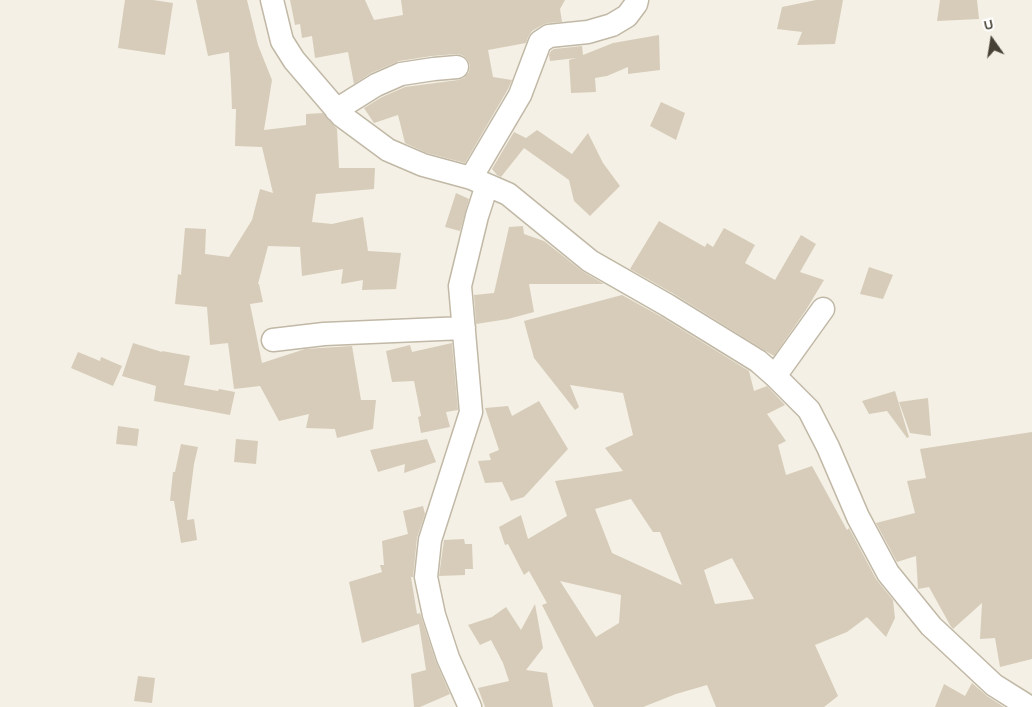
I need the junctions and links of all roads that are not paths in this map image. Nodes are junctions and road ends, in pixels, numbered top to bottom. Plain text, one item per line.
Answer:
1 (272, 0) edge
2 (638, 0) edge
3 (457, 67) dead end
4 (336, 110) junction
5 (479, 181) junction
6 (823, 309) dead end
7 (464, 328) junction
8 (273, 340) dead end
9 (774, 376) junction
10 (470, 707) edge
11 (1029, 707) edge

1 - 4 street
2 - 5 street
3 - 4 street
4 - 5 street
5 - 7 street
5 - 9 street
6 - 9 street
7 - 8 street
7 - 10 street
9 - 11 street

